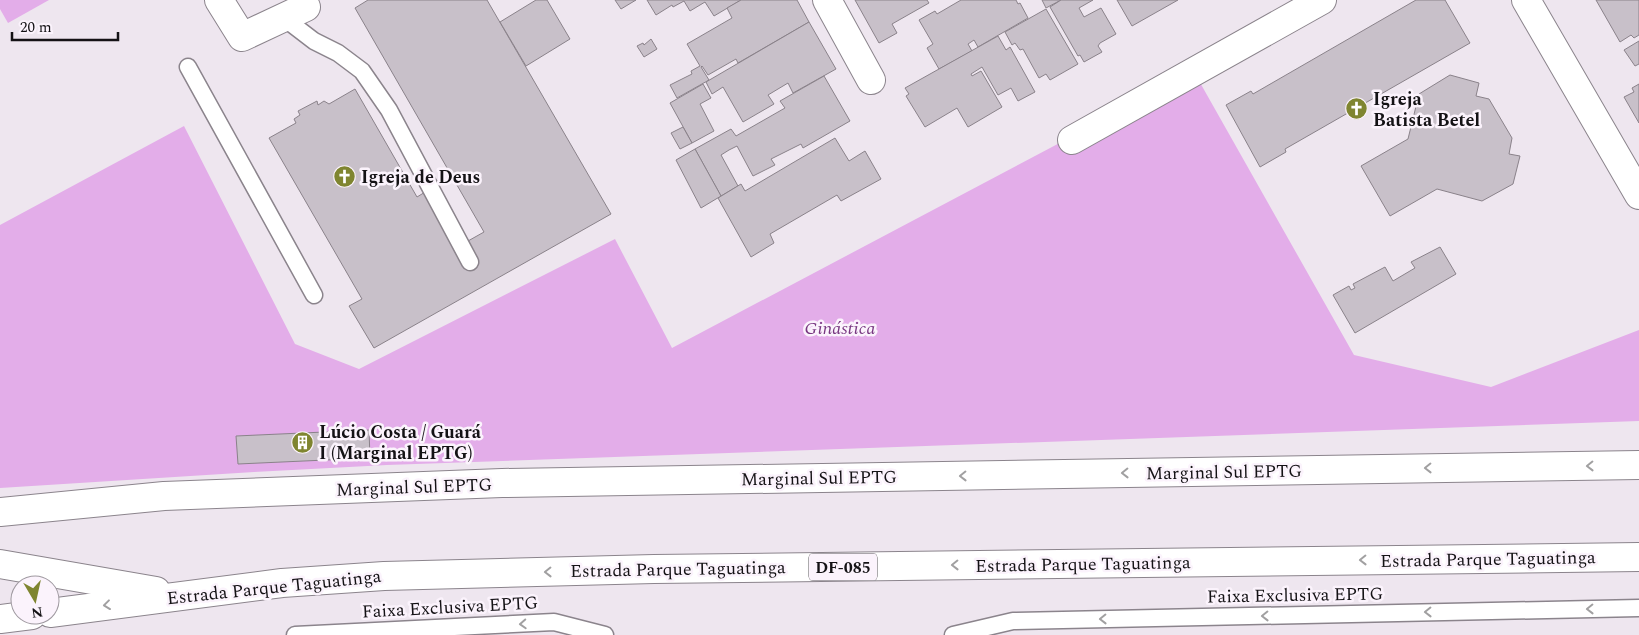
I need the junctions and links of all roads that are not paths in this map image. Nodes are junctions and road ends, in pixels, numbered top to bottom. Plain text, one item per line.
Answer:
1 (219, 0) edge
2 (827, 0) edge
3 (1322, 0) edge
4 (1526, 0) edge
5 (295, 12) joint
6 (188, 67) dead end
7 (871, 80) dead end
8 (1072, 140) dead end
9 (1639, 195) edge
10 (470, 262) dead end
11 (314, 295) dead end
12 (1639, 465) edge
13 (0, 512) edge
14 (1639, 557) edge
15 (0, 564) edge
16 (182, 595) junction
17 (1639, 608) edge
18 (60, 612) edge
19 (295, 635) edge
20 (605, 635) edge
21 (953, 635) edge

1 - 5 main road
2 - 7 main road
3 - 8 main road
4 - 9 main road
5 - 10 lane
6 - 11 lane
12 -> 13 main road, Marginal Sul EPTG
14 -> 16 main road, Estrada Parque Taguatinga / DF-085
15 - 16 main road
16 -> 18 main road, Estrada Parque Taguatinga / DF-085
17 -> 21 lane, Faixa Exclusiva EPTG
20 -> 19 lane, Faixa Exclusiva EPTG

